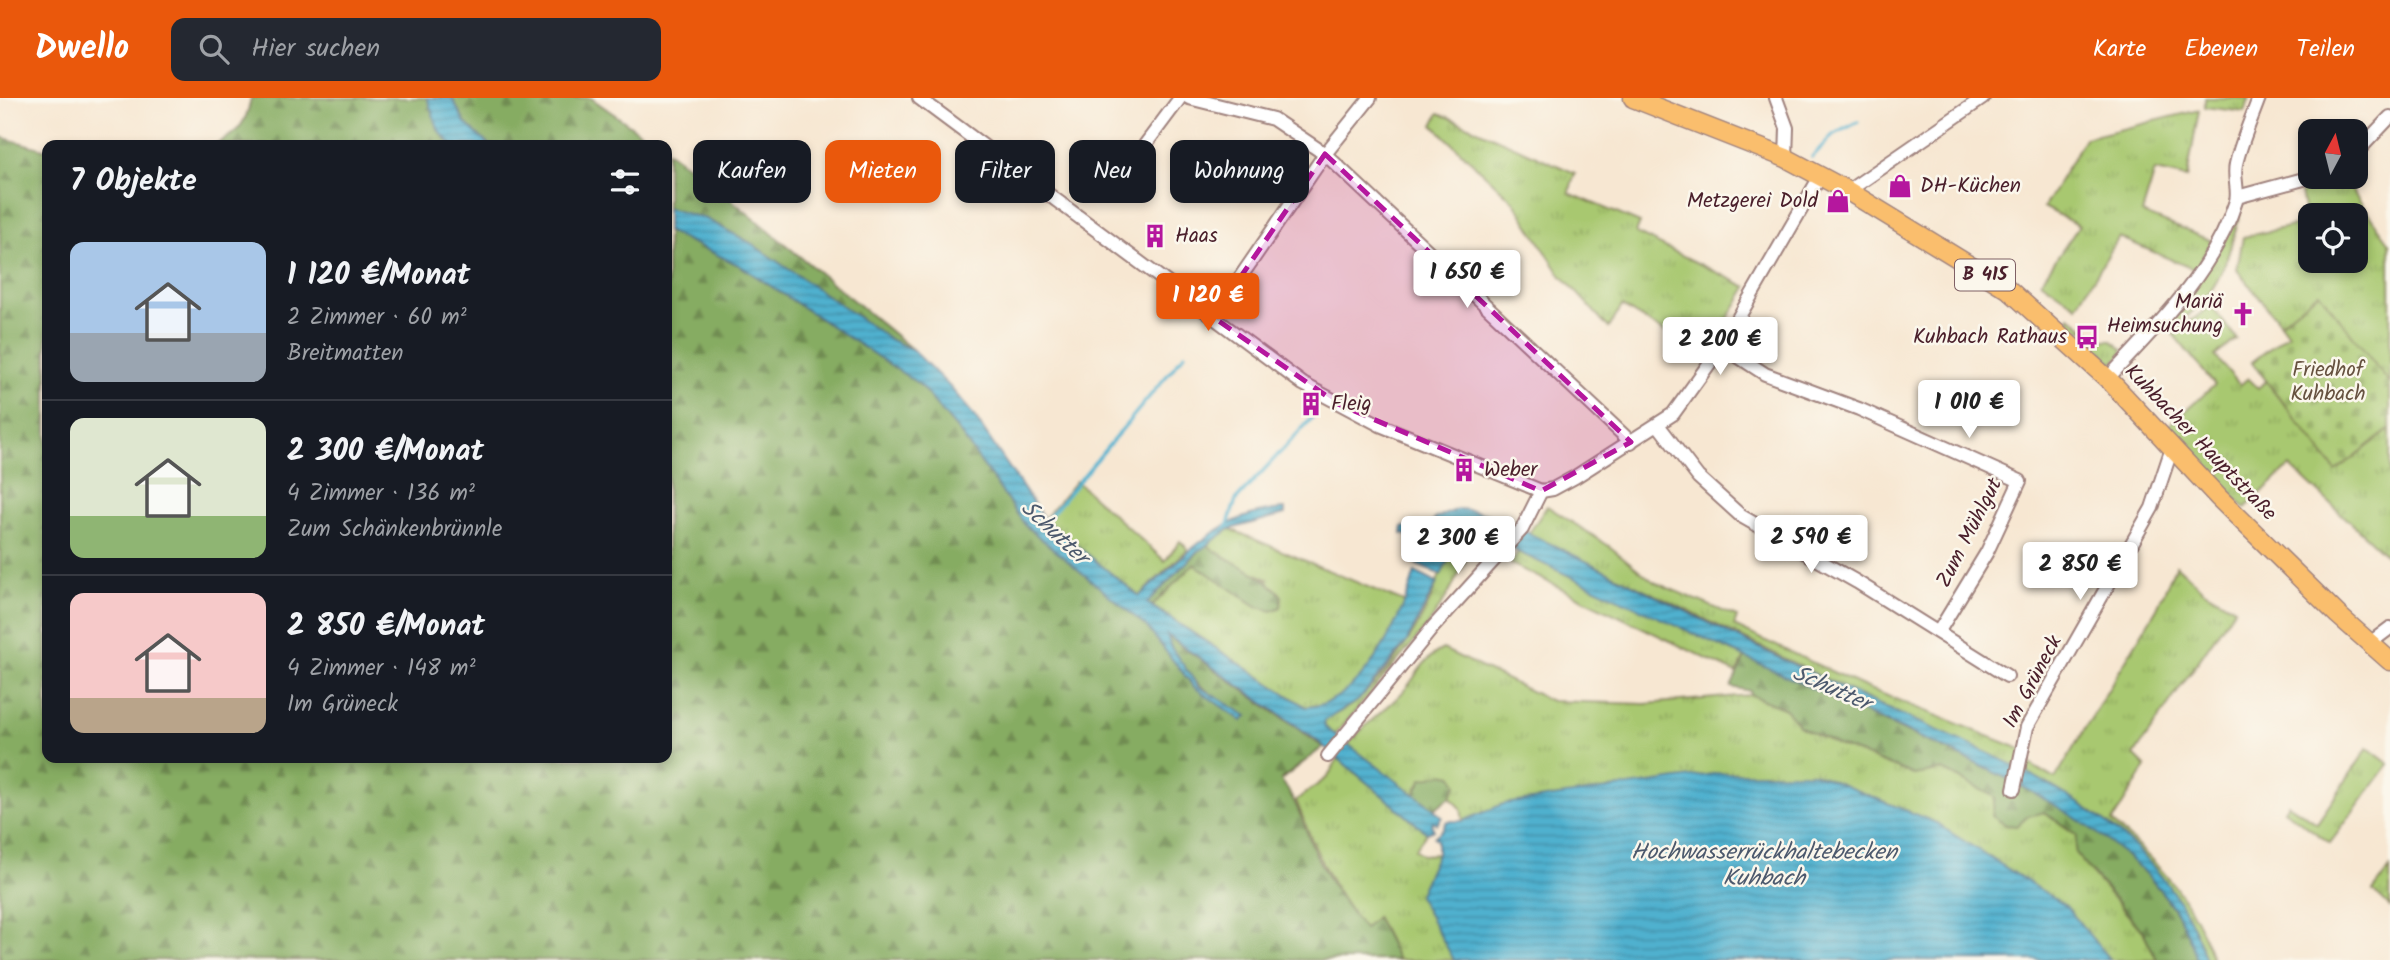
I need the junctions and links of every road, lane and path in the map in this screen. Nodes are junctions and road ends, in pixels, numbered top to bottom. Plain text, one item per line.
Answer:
1 (919, 98) edge
2 (1180, 98) edge
3 (1189, 98) edge
4 (1370, 98) edge
5 (1633, 98) edge
6 (1776, 98) edge
7 (1983, 98) edge
8 (2259, 98) edge
9 (2390, 117) edge
10 (1149, 140) edge
11 (2368, 140) edge
12 (1325, 154) junction
13 (1786, 158) junction
14 (1821, 176) junction
15 (2298, 181) edge
16 (1848, 191) junction
17 (2237, 197) junction
18 (1213, 317) junction
19 (1721, 346) junction
20 (2107, 379) junction
21 (1658, 426) junction
22 (1631, 442) junction
23 (2172, 448) junction
24 (1541, 491) junction
25 (2390, 628) edge
26 (1938, 631) junction
27 (2370, 643) junction
28 (2390, 661) edge
29 (2007, 676) dead end
30 (1328, 756) dead end
31 (2014, 789) dead end

1 - 18 street
2 - 10 street
3 - 12 street
4 - 12 street
5 - 13 main road, Kuhbacher Hauptstraße / B 415
6 - 13 street
7 - 16 street
8 - 17 street
9 - 11 street
12 - 18 street
12 - 22 street
13 - 14 main road, Kuhbacher Hauptstraße / B 415
14 - 16 main road, Kuhbacher Hauptstraße / B 415
14 - 19 street
15 - 17 street
16 - 20 main road, Kuhbacher Hauptstraße / B 415
17 - 20 street
18 - 24 street
19 - 21 street
19 - 26 street, Zum Mühlgut
20 - 23 main road, Kuhbacher Hauptstraße / B 415
21 - 22 street
21 - 26 street
22 - 24 street
23 - 27 main road, Kuhbacher Hauptstraße / B 415
23 - 31 street, Im Grüneck
24 - 30 street
25 - 27 street
26 - 29 street
27 - 28 main road, Kuhbacher Hauptstraße / B 415

